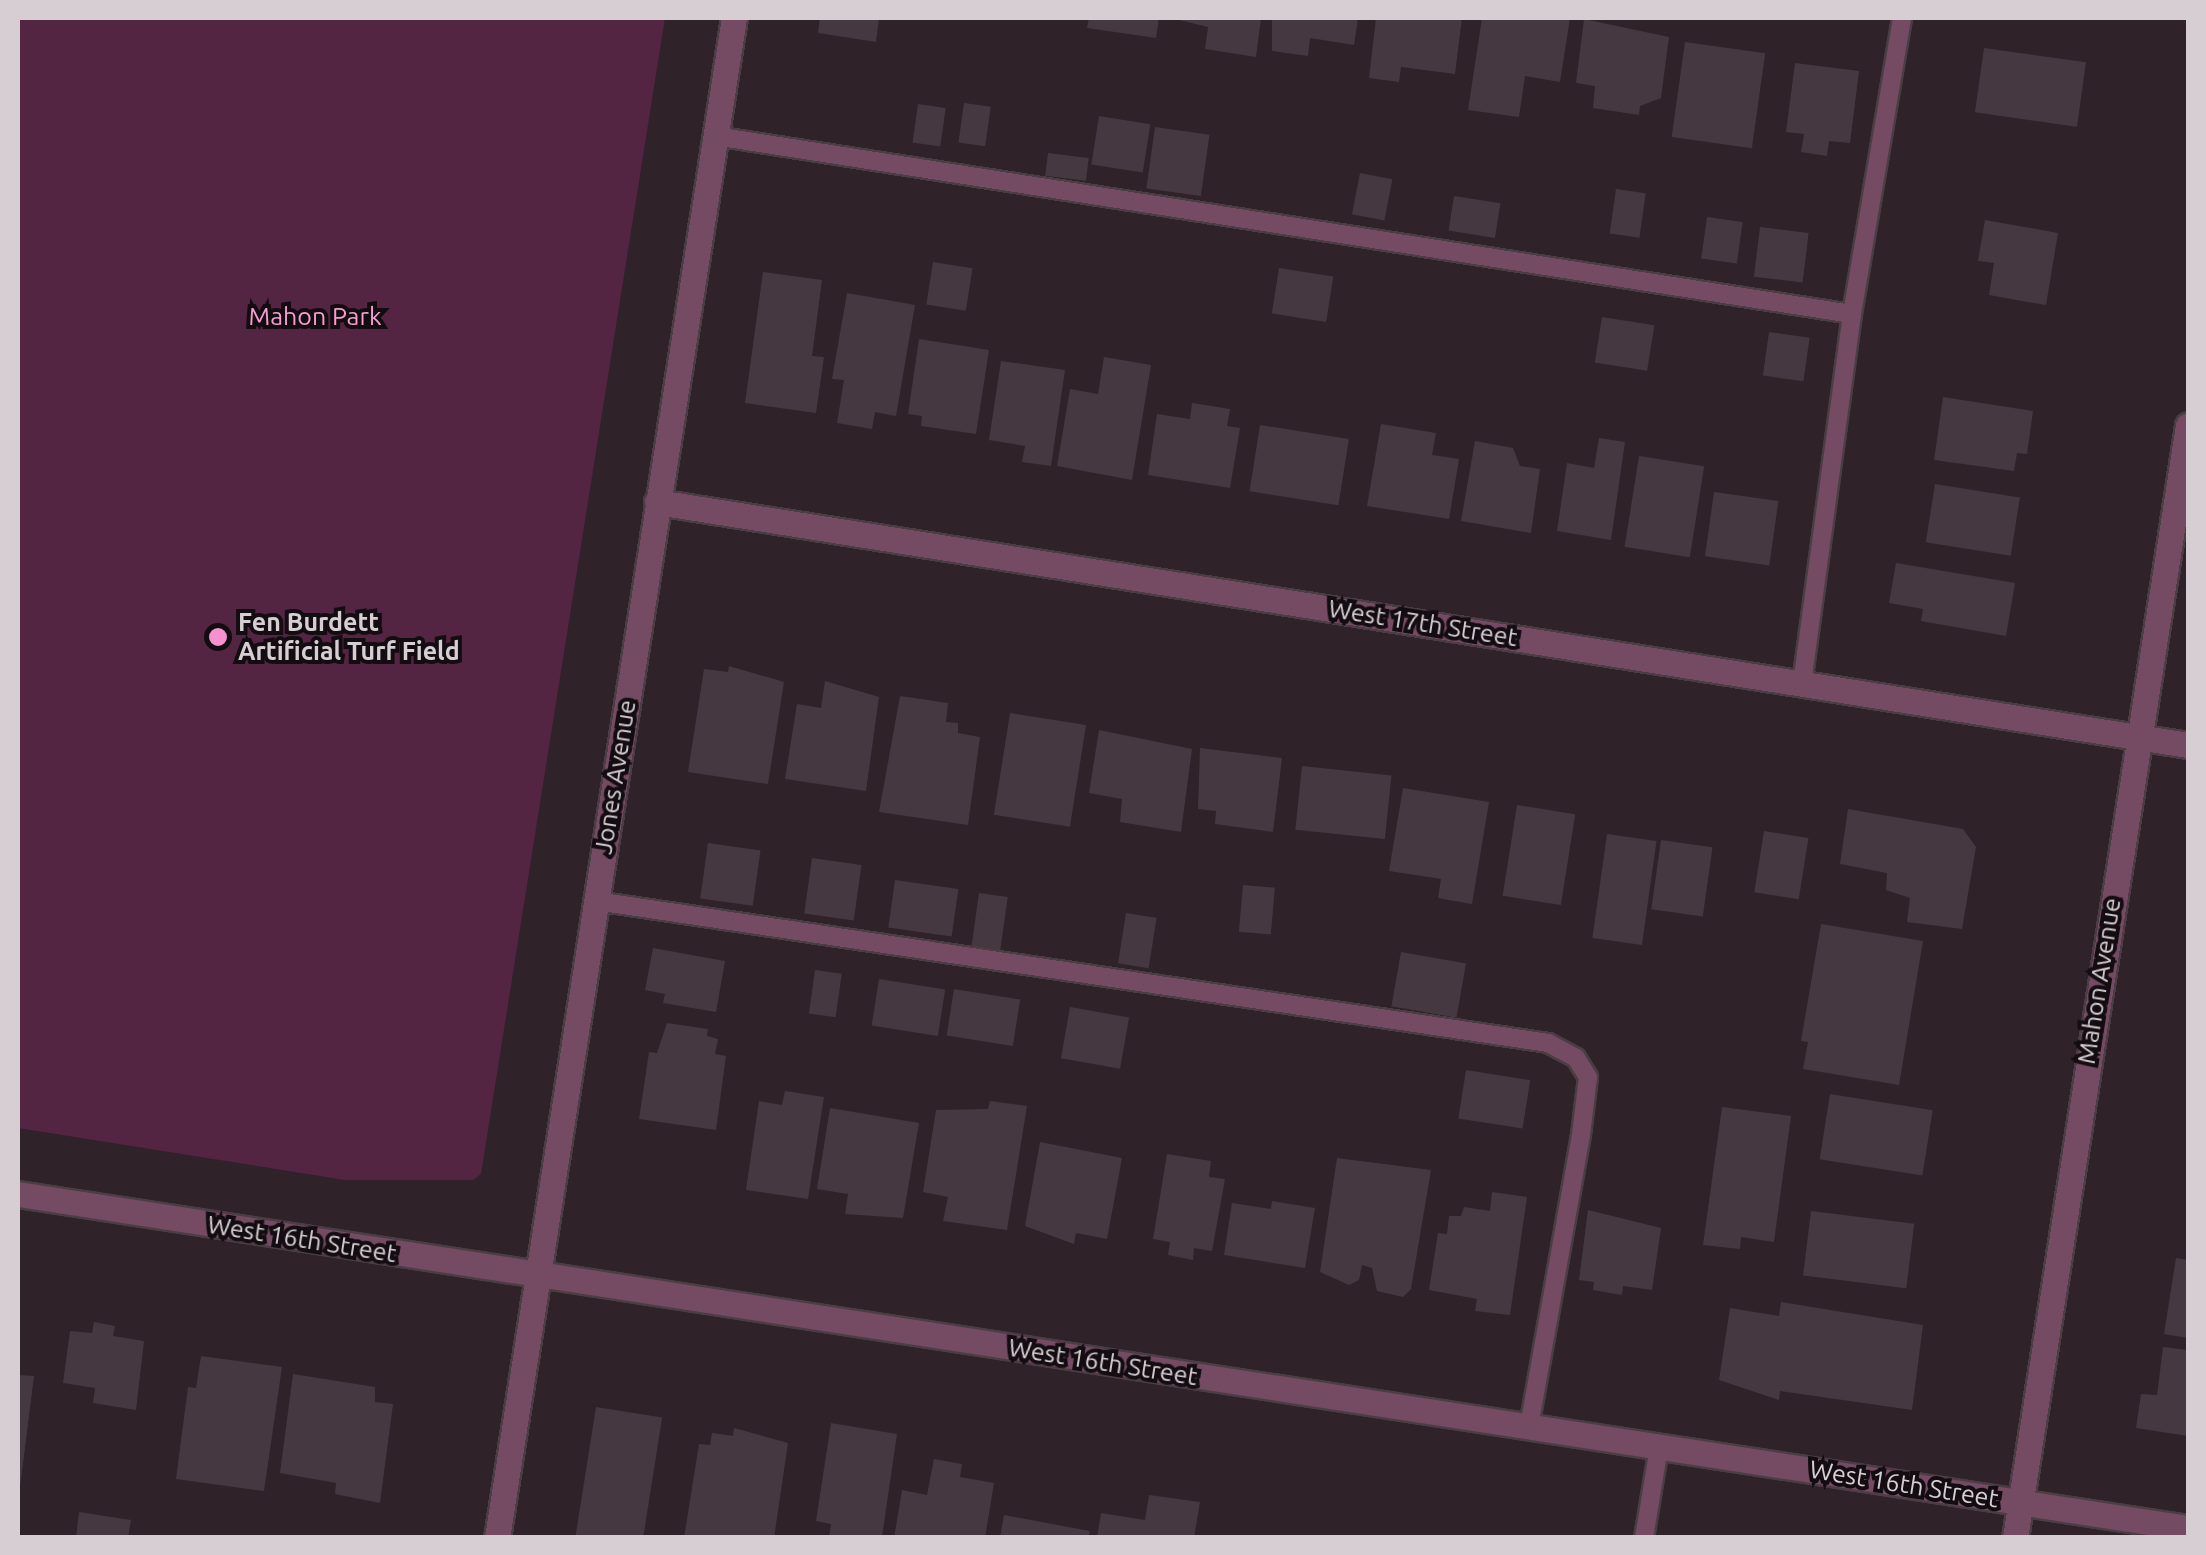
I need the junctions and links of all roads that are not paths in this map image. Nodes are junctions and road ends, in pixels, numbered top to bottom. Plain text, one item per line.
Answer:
1 (734, 18) edge
2 (1902, 18) edge
3 (715, 136) junction
4 (1852, 314) junction
5 (2188, 426) edge
6 (657, 502) junction
7 (1802, 684) junction
8 (2135, 737) junction
9 (2188, 744) edge
10 (596, 900) junction
11 (18, 1194) edge
12 (538, 1276) junction
13 (1529, 1427) junction
14 (1658, 1447) junction
15 (2020, 1502) junction
16 (2188, 1528) edge
17 (497, 1538) edge
18 (1644, 1538) edge
19 (2015, 1538) edge

1 - 3 street, Jones Avenue
2 - 4 lane
3 - 4 lane
3 - 6 street, Jones Avenue
4 - 7 lane
5 - 8 street, Mahon Avenue
6 - 7 street, West 17th Street
6 - 10 street, Jones Avenue
7 - 8 street, West 17th Street
8 - 9 street, West 17th Street
8 - 15 street, Mahon Avenue
10 - 12 street, Jones Avenue
10 - 13 lane
11 - 12 street, West 16th Street
12 - 13 street, West 16th Street
12 - 17 street, Jones Avenue
13 - 14 street, West 16th Street
14 - 15 street, West 16th Street
14 - 18 lane
15 - 16 street, West 16th Street
15 - 19 street, Mahon Avenue

